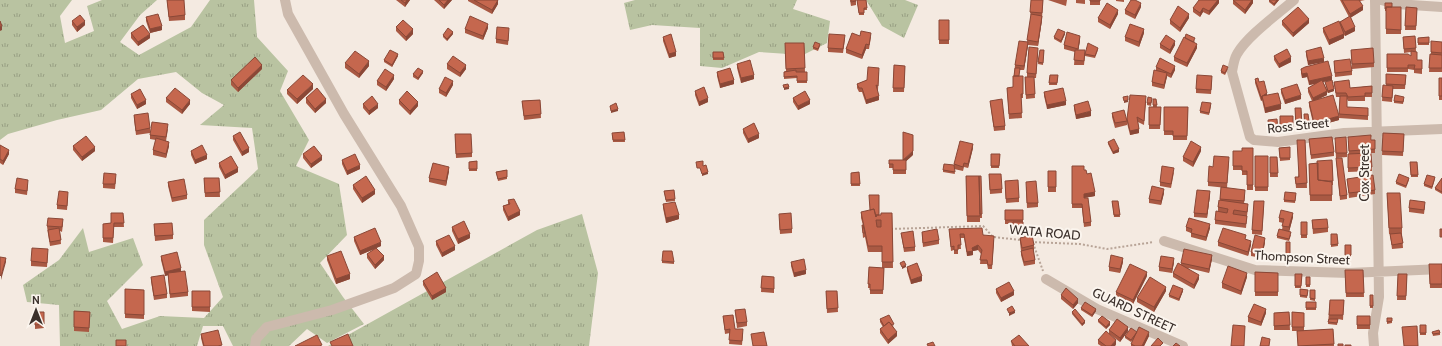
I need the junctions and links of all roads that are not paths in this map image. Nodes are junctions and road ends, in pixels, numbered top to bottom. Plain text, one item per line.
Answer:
1 (285, 0) edge
2 (1294, 0) edge
3 (1375, 0) edge
4 (1381, 0) edge
5 (1442, 7) edge
6 (1442, 129) edge
7 (1377, 131) junction
8 (1164, 241) road end
9 (1442, 269) edge
10 (1378, 272) junction
11 (1046, 279) road end
12 (255, 346) edge
13 (1183, 346) edge
14 (1374, 346) edge

1 - 12 street
2 - 7 street, Ross Street
3 - 7 street, Cox Street
4 - 5 street
6 - 7 street, Ross Street
7 - 10 street, Cox Street
8 - 10 street, Thompson Street
9 - 10 street, Thompson Street
10 - 14 street, Cox Street
11 - 13 street, GUARD STREET

